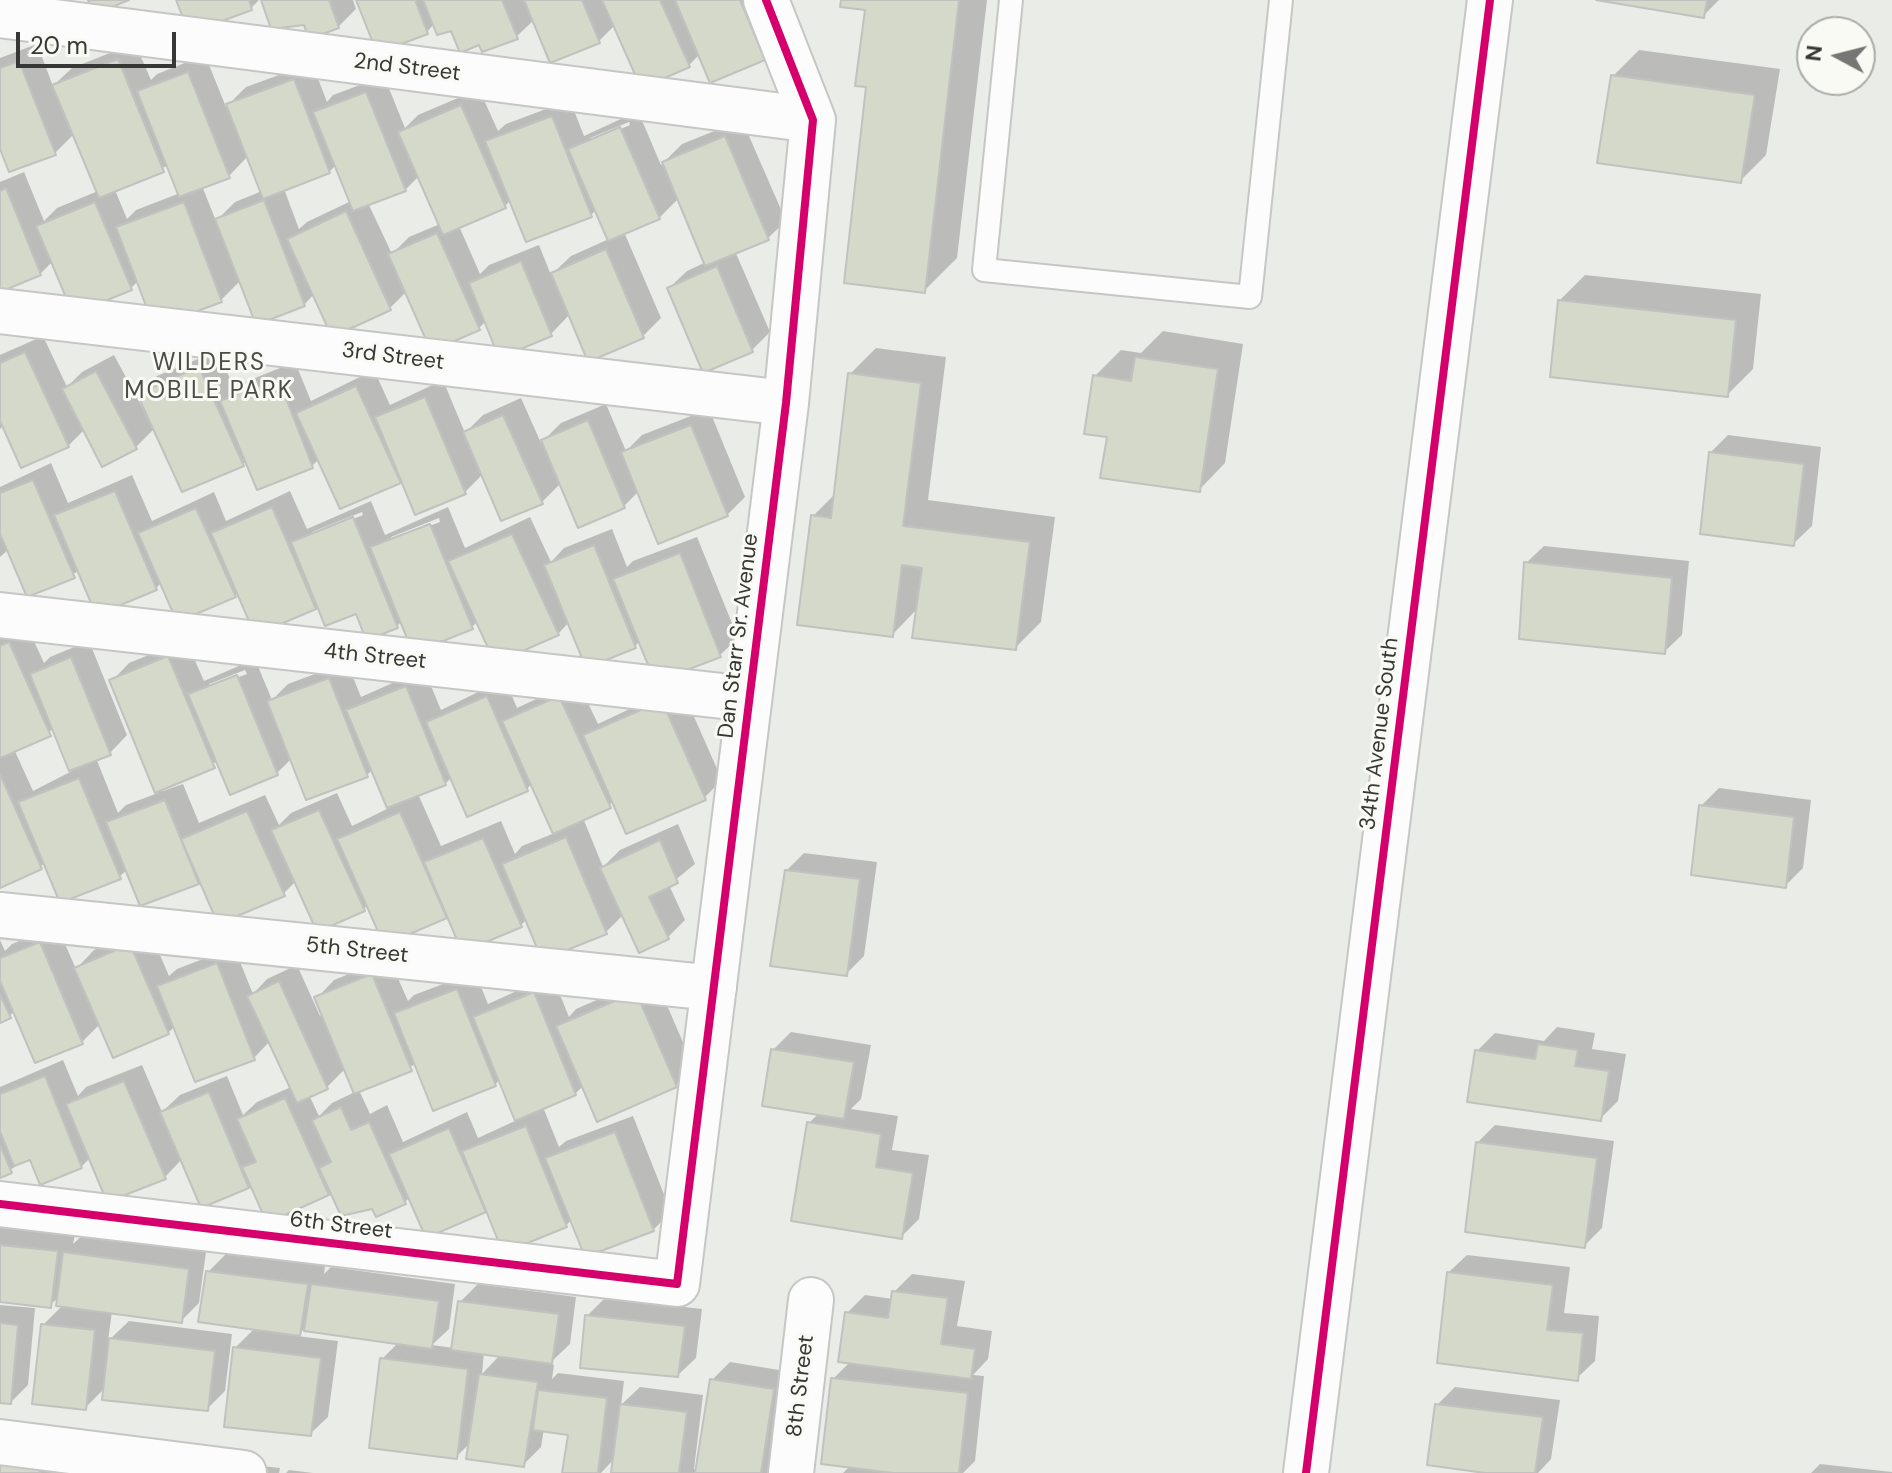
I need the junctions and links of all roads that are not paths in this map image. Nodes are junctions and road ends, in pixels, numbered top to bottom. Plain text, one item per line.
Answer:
1 (766, 0) edge
2 (1011, 0) edge
3 (1281, 0) edge
4 (1490, 0) edge
5 (0, 15) edge
6 (813, 120) junction
7 (0, 311) edge
8 (786, 403) junction
9 (0, 615) edge
10 (749, 699) junction
11 (0, 915) edge
12 (714, 988) junction
13 (0, 1204) edge
14 (677, 1284) joint
15 (811, 1300) dead end
16 (0, 1442) edge
17 (244, 1473) edge
18 (791, 1473) edge
19 (1306, 1473) edge

1 - 6 street, Dan Starr Sr. Avenue
2 - 3 lane
4 - 19 street, 34th Avenue South
5 - 6 street, 2nd Street
6 - 8 street, Dan Starr Sr. Avenue
7 - 8 street, 3rd Street
8 - 10 street, Dan Starr Sr. Avenue
9 - 10 street, 4th Street
10 - 12 street, Dan Starr Sr. Avenue
11 - 12 street, 5th Street
12 - 14 street, Dan Starr Sr. Avenue
13 - 14 street, 6th Street
15 - 18 street, 8th Street
16 - 17 street

